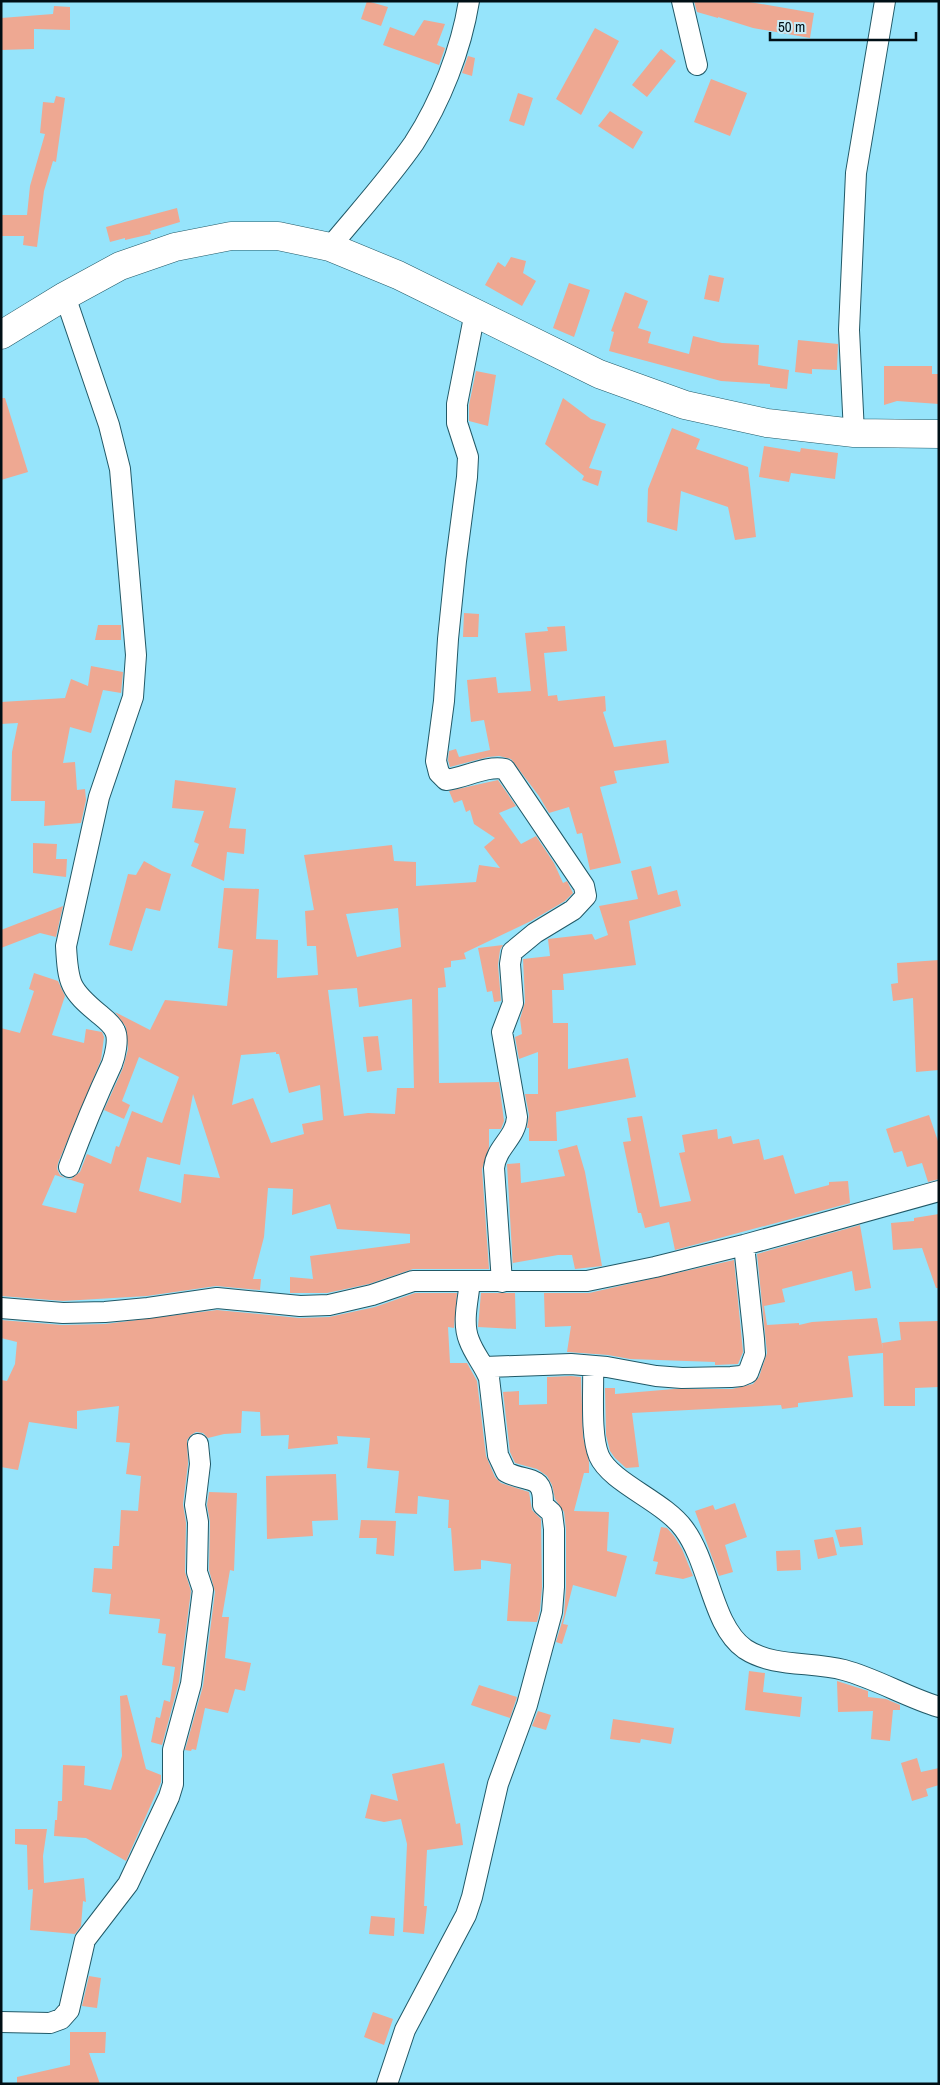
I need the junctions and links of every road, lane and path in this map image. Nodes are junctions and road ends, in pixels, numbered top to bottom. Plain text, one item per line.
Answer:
1 (469, 1) edge
2 (682, 1) edge
3 (885, 1) edge
4 (696, 66) dead end
5 (330, 247) junction
6 (65, 296) junction
7 (475, 312) junction
8 (1, 335) edge
9 (854, 433) junction
10 (939, 434) edge
11 (69, 1167) dead end
12 (939, 1191) edge
13 (744, 1245) junction
14 (470, 1282) junction
15 (502, 1282) junction
16 (1, 1308) edge
17 (593, 1366) junction
18 (484, 1367) junction
19 (198, 1444) dead end
20 (939, 1707) edge
21 (1, 2022) edge
22 (387, 2084) edge

1 - 5 street
2 - 4 street
3 - 9 street
5 - 6 highway
5 - 7 highway
6 - 8 highway
6 - 11 street
7 - 9 highway
7 - 15 street
9 - 10 highway
12 - 13 street
13 - 15 street
13 - 17 street
14 - 15 street
14 - 16 street
14 - 18 street
17 - 18 street
17 - 20 street
18 - 22 street
19 - 21 street

